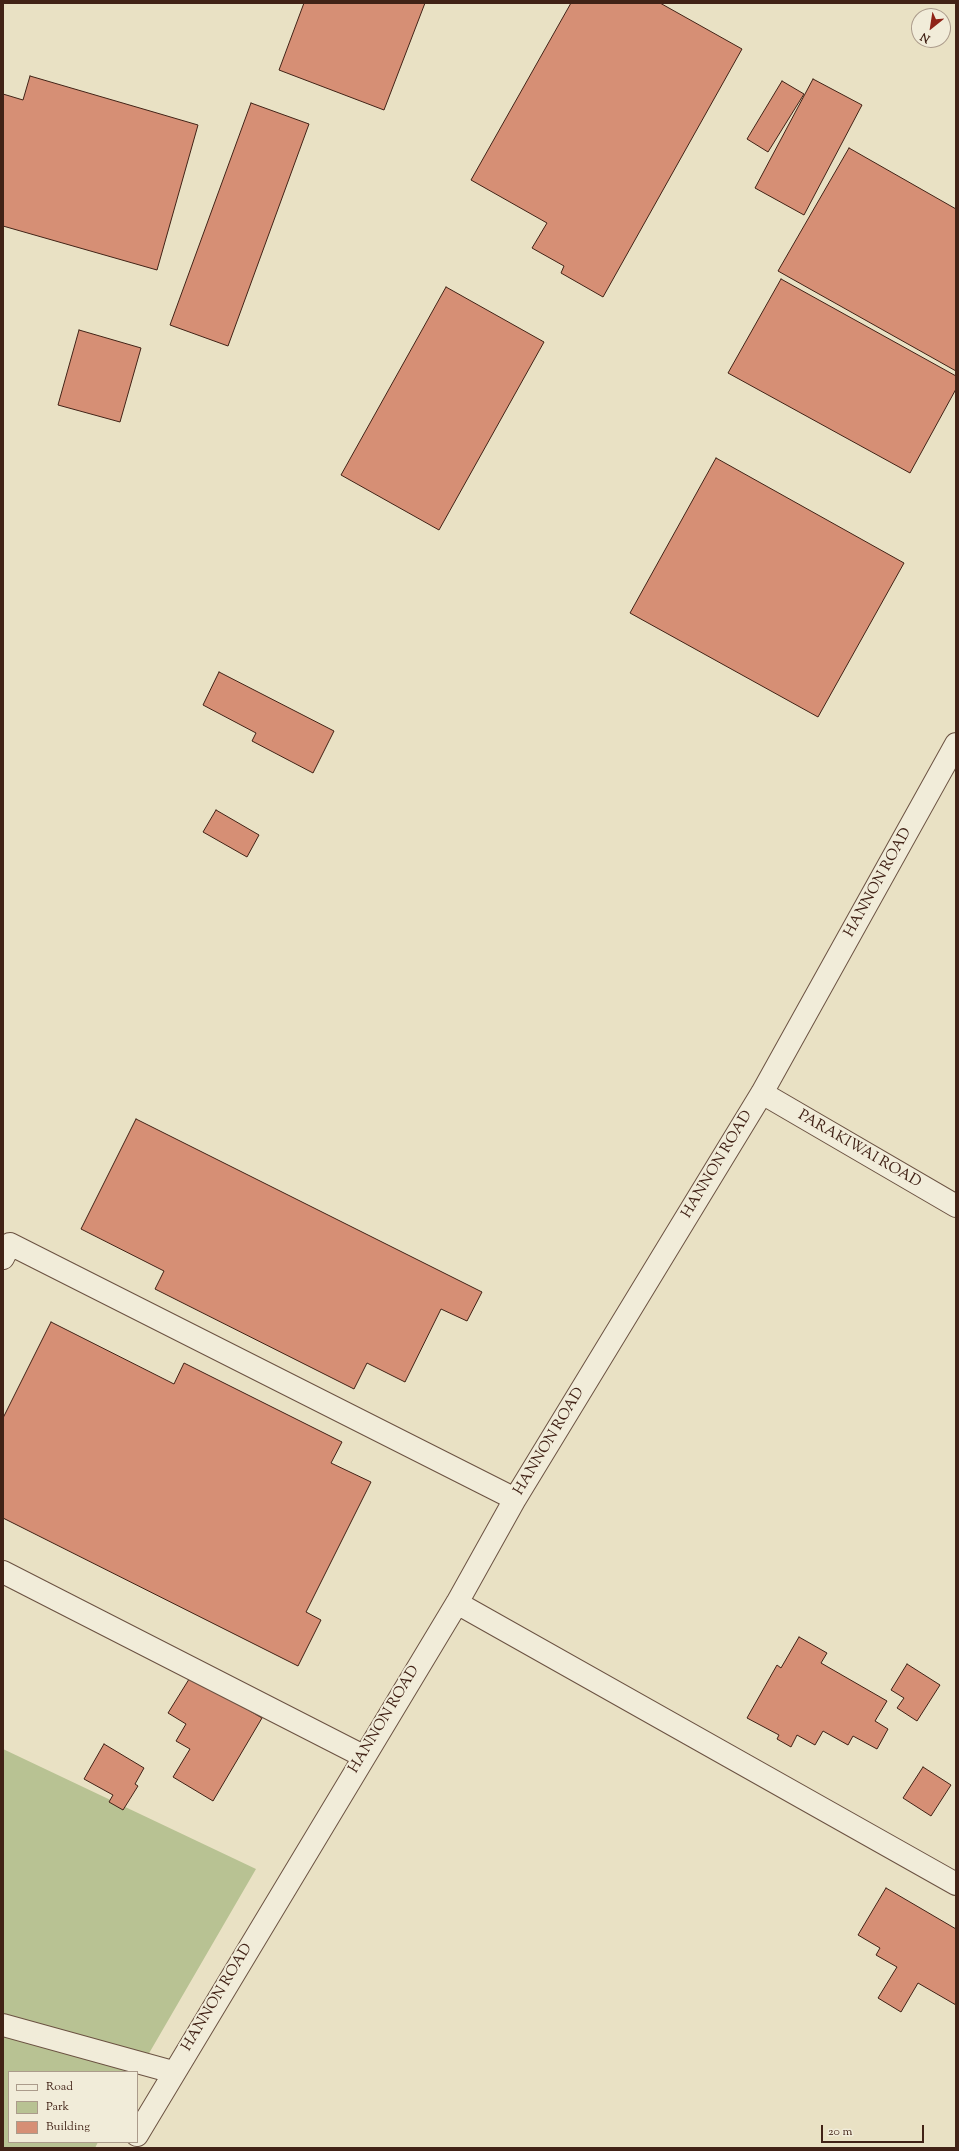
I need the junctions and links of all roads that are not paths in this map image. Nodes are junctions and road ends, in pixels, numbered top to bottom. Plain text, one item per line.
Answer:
1 (956, 744) edge
2 (762, 1093) junction
3 (956, 1206) edge
4 (3, 1258) edge
5 (515, 1499) junction
6 (3, 1572) edge
7 (457, 1603) junction
8 (363, 1756) junction
9 (956, 1884) edge
10 (3, 2025) edge
11 (173, 2072) junction
12 (138, 2133) edge

1 - 2 street, HANNON ROAD
2 - 3 street, PARAKIWAI ROAD
2 - 5 street, HANNON ROAD
4 - 5 street
5 - 7 street, HANNON ROAD
6 - 8 street
7 - 8 street, HANNON ROAD
7 - 9 street
8 - 11 street, HANNON ROAD
10 - 11 street
11 - 12 street, HANNON ROAD

